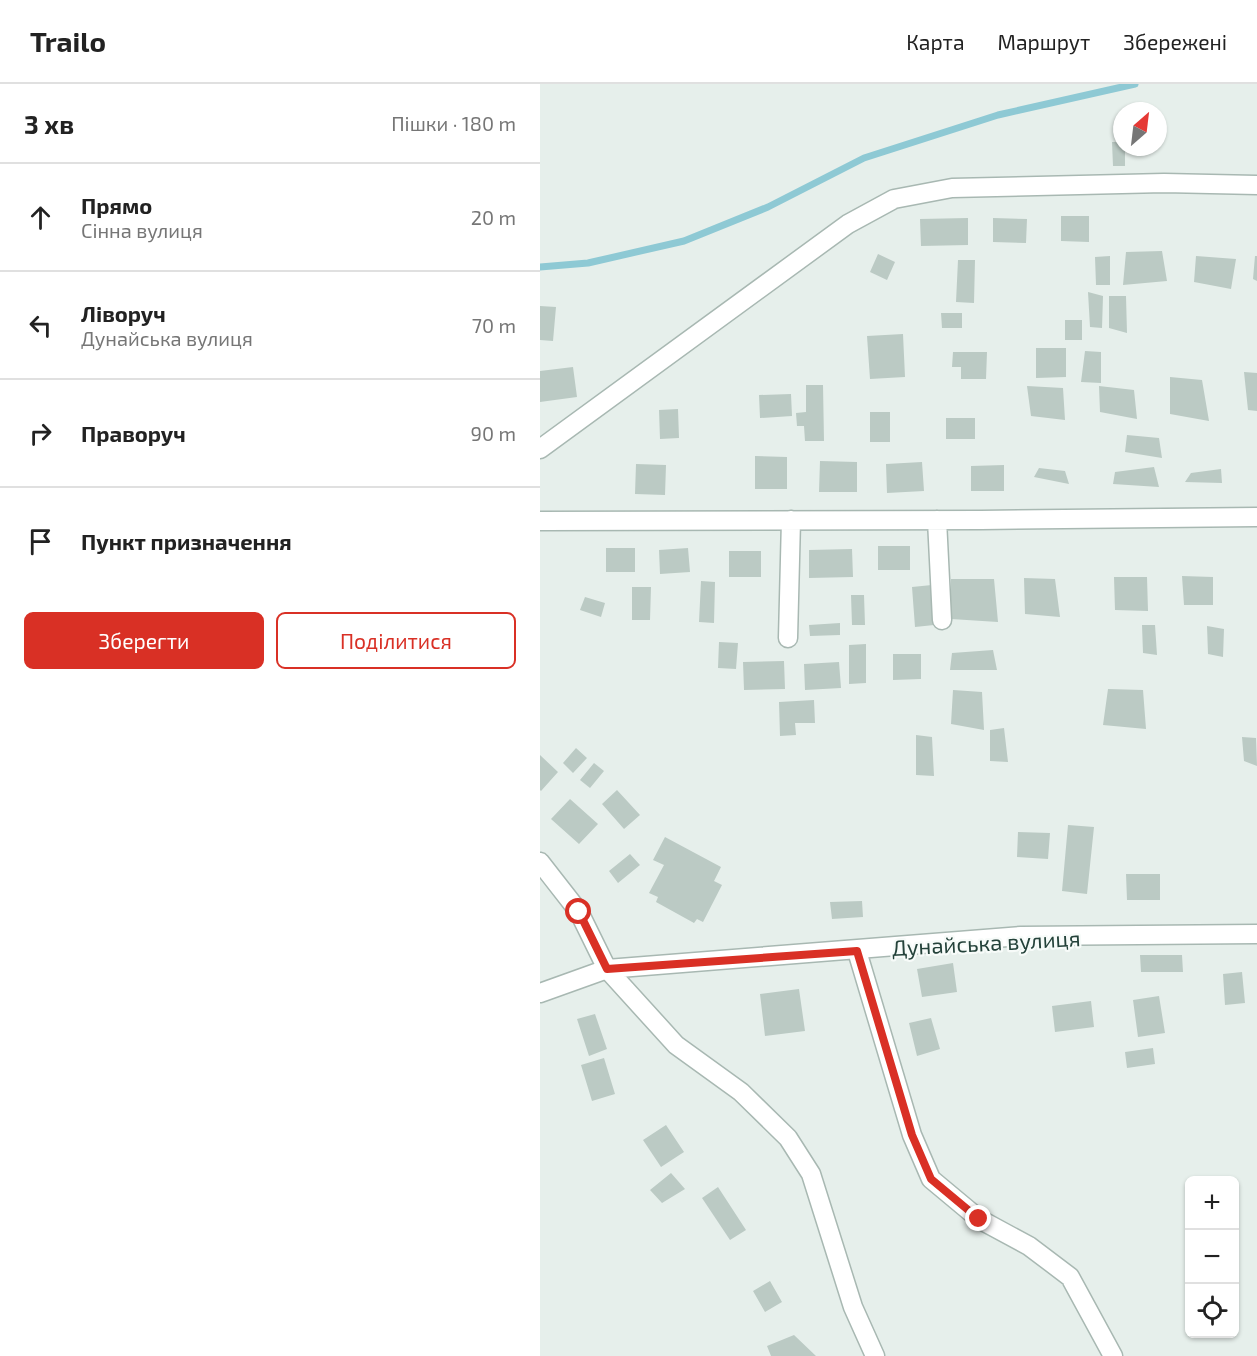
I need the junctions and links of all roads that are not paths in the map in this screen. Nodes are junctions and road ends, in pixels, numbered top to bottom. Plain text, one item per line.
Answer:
1 (1257, 185) edge
2 (540, 449) edge
3 (1257, 517) edge
4 (791, 520) junction
5 (937, 520) junction
6 (540, 521) edge
7 (942, 620) dead end
8 (788, 639) dead end
9 (540, 862) edge
10 (1257, 934) edge
11 (857, 951) junction
12 (607, 969) junction
13 (540, 993) edge
14 (875, 1356) edge
15 (1113, 1356) edge

1 - 2 street
3 - 5 street
4 - 5 street
4 - 6 street
4 - 8 street
5 - 7 street
9 - 12 street
10 - 11 street, Дунайська вулиця
11 - 12 street, Дунайська вулиця
11 - 15 street
12 - 13 street, Дунайська вулиця
12 - 14 street

